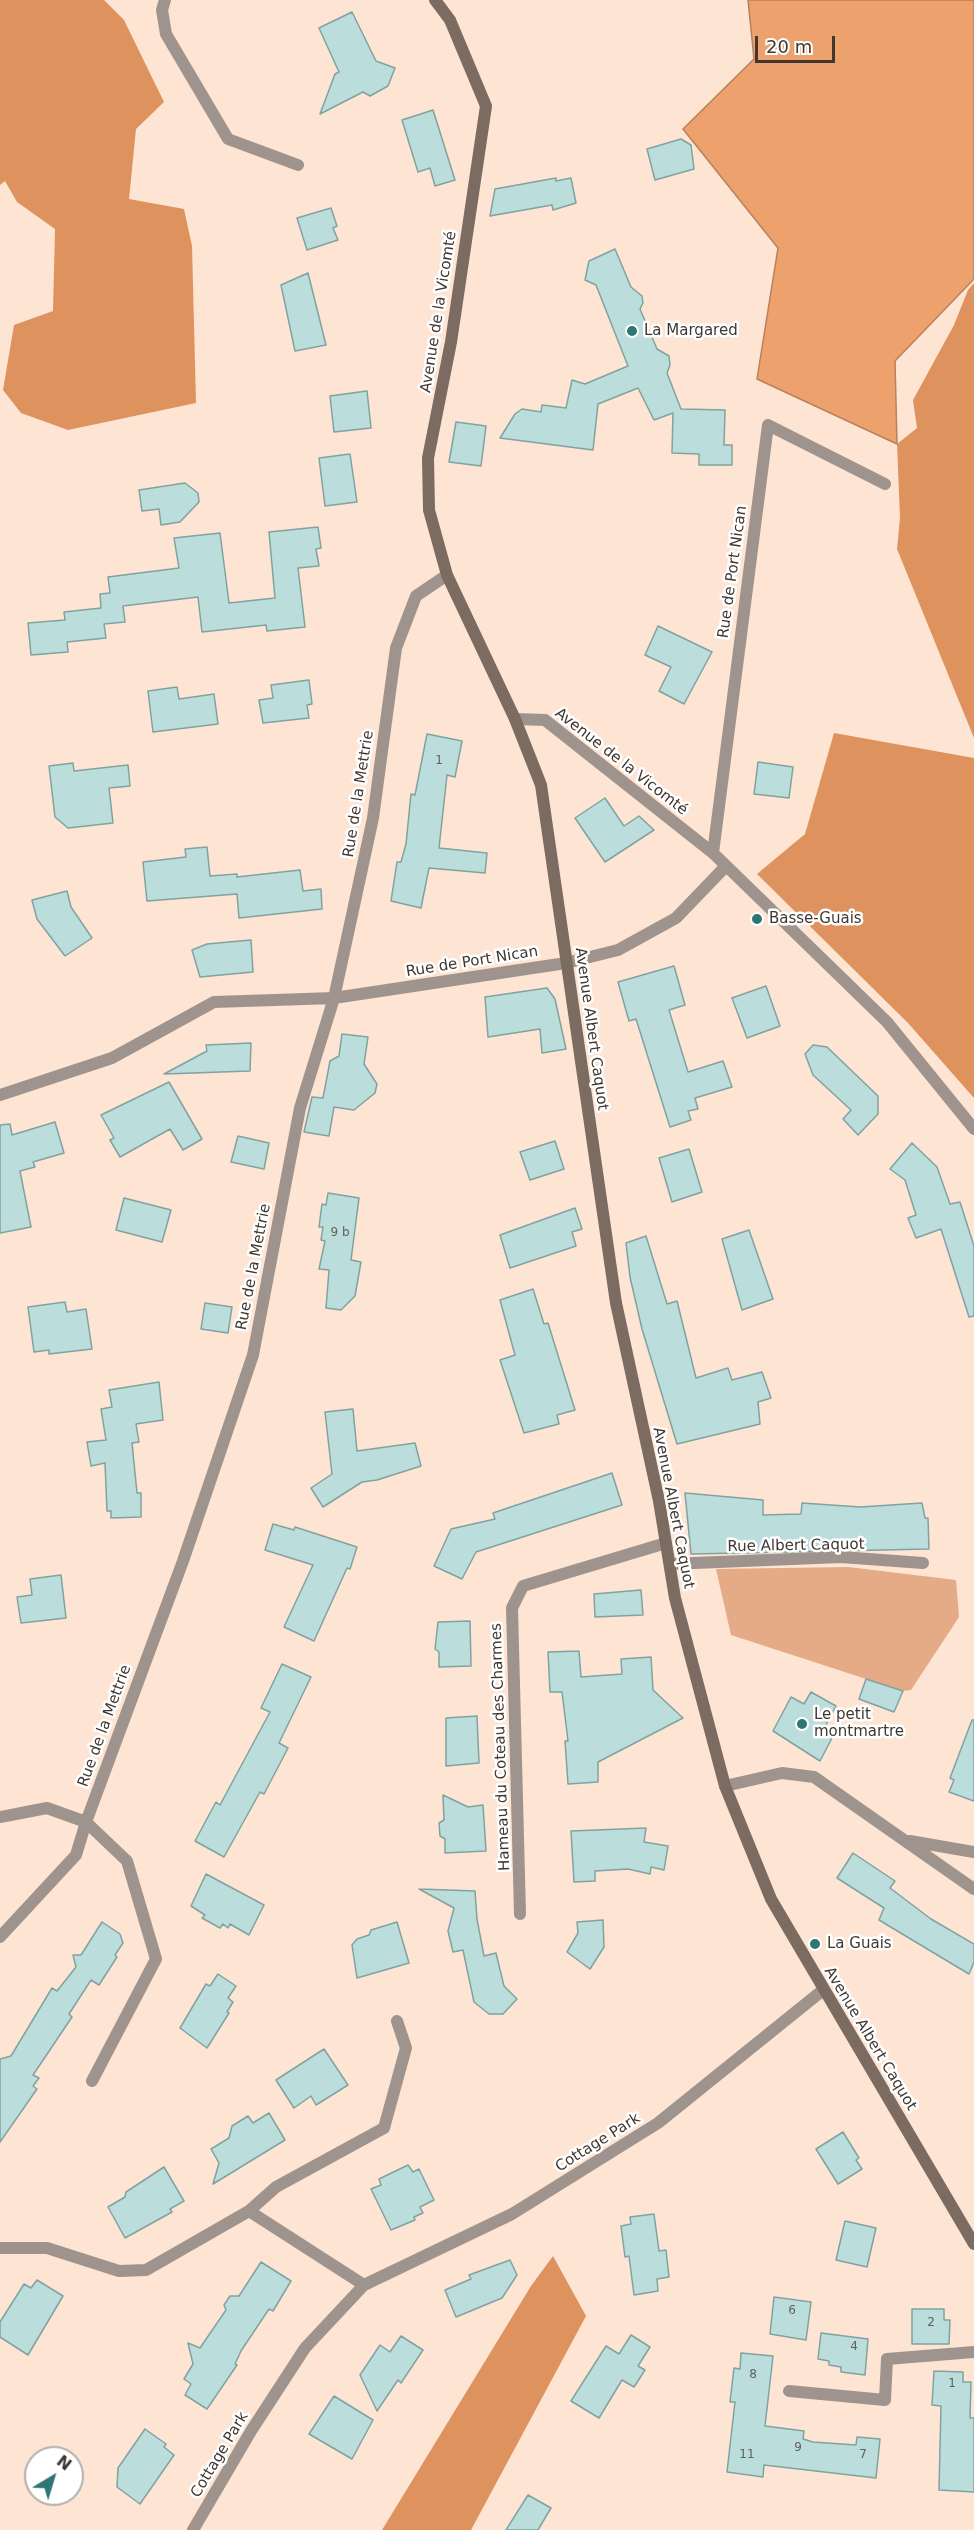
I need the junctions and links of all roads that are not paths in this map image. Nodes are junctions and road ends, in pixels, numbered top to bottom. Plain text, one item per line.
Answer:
1 (165, 0) edge
2 (435, 0) edge
3 (298, 165) dead end
4 (885, 484) dead end
5 (447, 575) junction
6 (514, 719) junction
7 (713, 853) junction
8 (726, 866) junction
9 (566, 963) junction
10 (334, 998) junction
11 (0, 1095) edge
12 (974, 1129) edge
13 (666, 1543) junction
14 (923, 1563) dead end
15 (670, 1564) junction
16 (725, 1786) junction
17 (0, 1817) edge
18 (86, 1822) junction
19 (905, 1840) junction
20 (974, 1852) edge
21 (974, 1888) edge
22 (520, 1914) dead end
23 (0, 1937) edge
24 (823, 1990) junction
25 (397, 2020) dead end
26 (92, 2081) dead end
27 (249, 2211) junction
28 (974, 2244) edge
29 (0, 2248) edge
30 (364, 2285) junction
31 (974, 2352) edge
32 (789, 2391) dead end
33 (193, 2530) edge

1 - 3 street
2 - 5 main road, Avenue de la Vicomté
4 - 7 street, Rue de Port Nican
5 - 6 main road, Avenue de la Vicomté
5 - 10 street, Rue de la Mettrie
6 - 7 street, Avenue de la Vicomté
6 - 9 main road, Avenue Albert Caquot
7 - 8 street, Avenue de la Vicomté
8 - 9 street, Rue de Port Nican
8 - 12 street, Avenue de la Vicomté
9 - 10 street, Rue de Port Nican
9 - 13 main road, Avenue Albert Caquot
10 - 11 street, Rue de Port Nican
10 - 18 street, Rue de la Mettrie
13 - 15 main road, Avenue Albert Caquot
13 - 22 street, Hameau du Coteau des Charmes
14 - 15 street, Rue Albert Caquot
15 - 16 main road, Avenue Albert Caquot
16 - 19 street
16 - 24 main road, Avenue Albert Caquot
17 - 18 street
18 - 23 street, Rue de la Mettrie
18 - 26 street
19 - 20 street
19 - 21 street
24 - 28 main road, Avenue Albert Caquot
24 - 30 street, Cottage Park
25 - 27 street
27 - 29 street
27 - 30 street
30 - 33 street, Cottage Park
31 - 32 street

